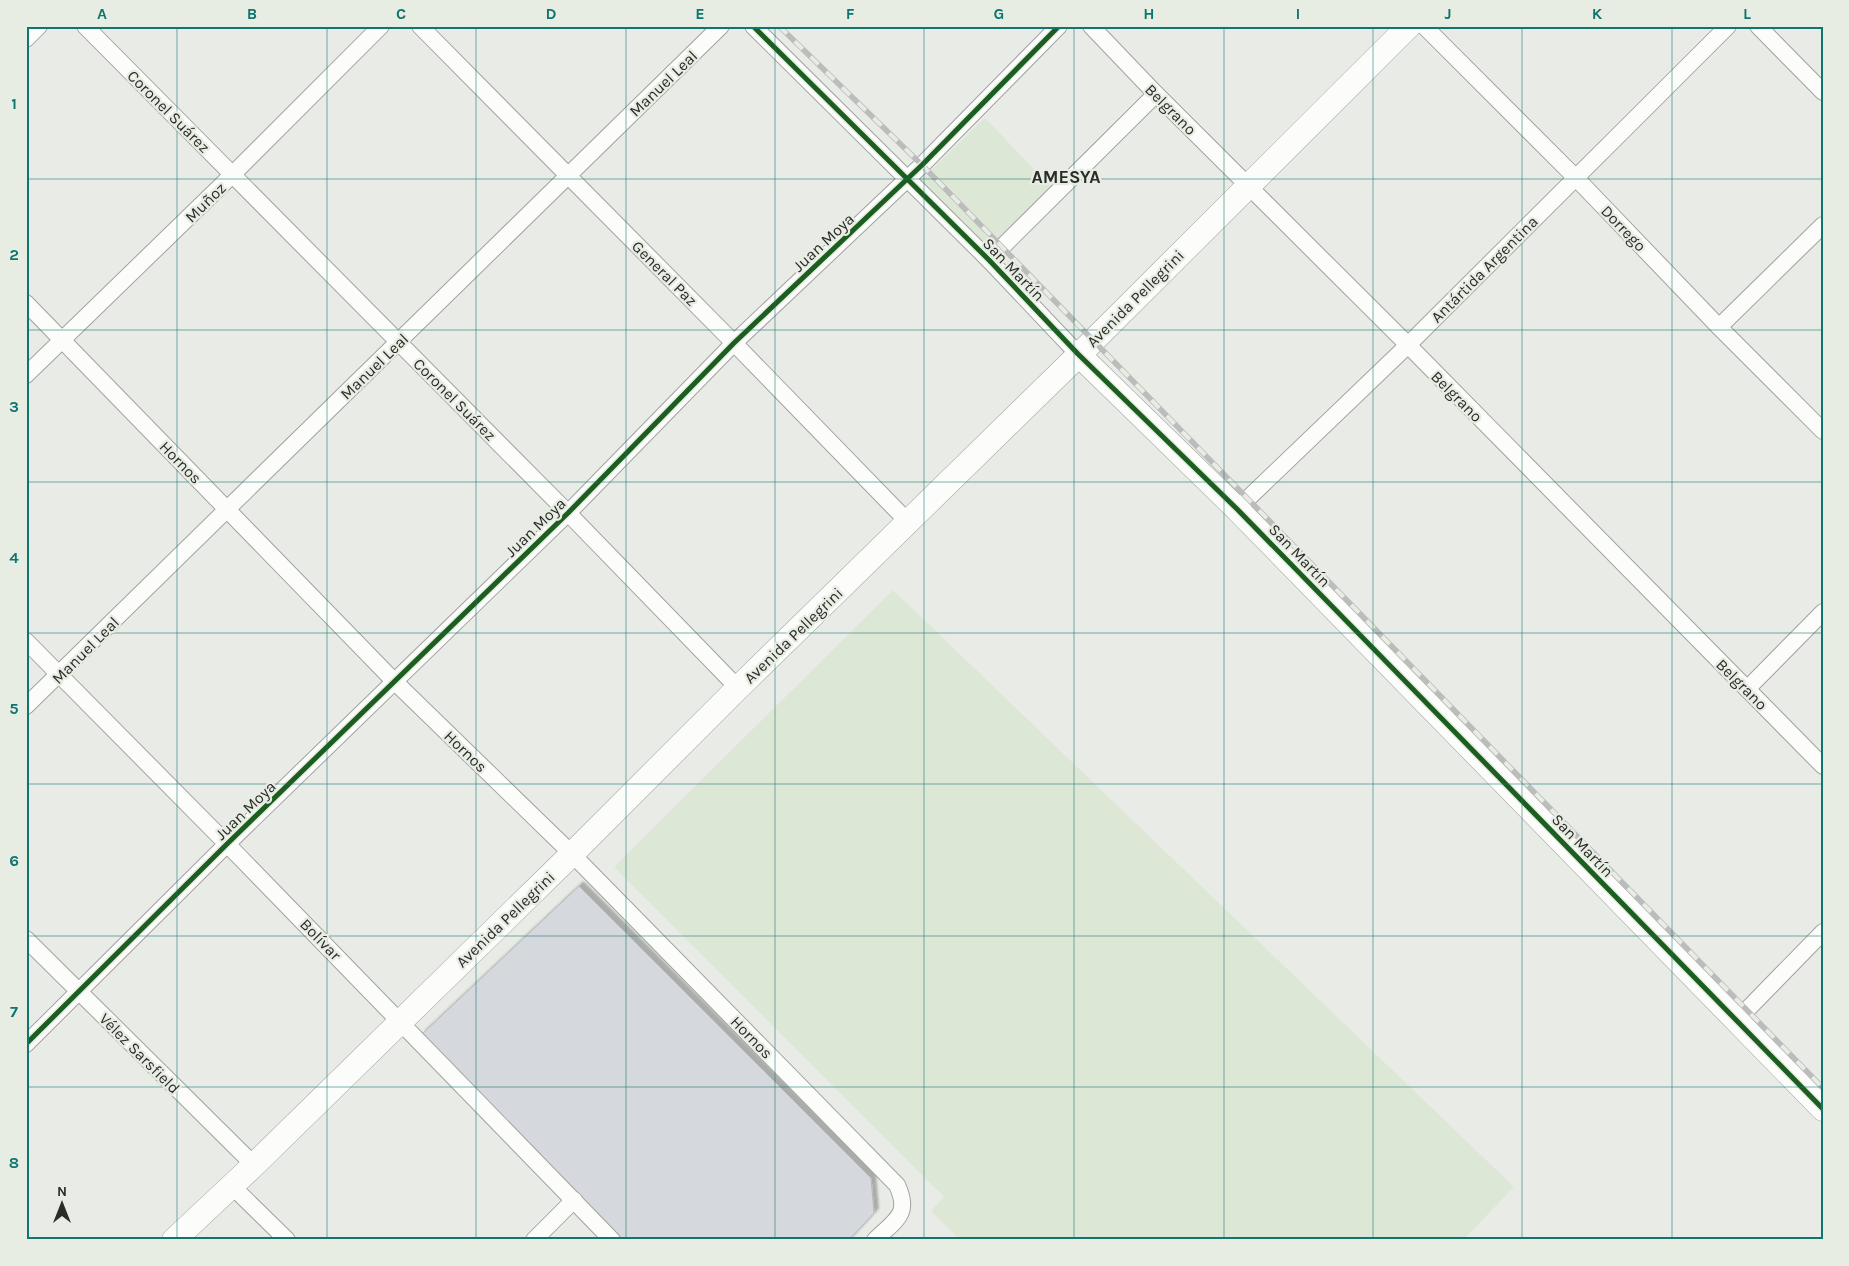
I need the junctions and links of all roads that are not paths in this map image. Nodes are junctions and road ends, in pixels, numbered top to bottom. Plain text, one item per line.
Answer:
1 (38, 26) edge
2 (85, 26) edge
3 (381, 26) edge
4 (420, 26) edge
5 (721, 26) edge
6 (753, 26) edge
7 (1059, 26) edge
8 (1091, 26) edge
9 (1409, 26) edge
10 (1424, 26) edge
11 (1728, 26) edge
12 (1758, 26) edge
13 (26, 38) edge
14 (1823, 92) edge
15 (1156, 94) junction
16 (232, 175) junction
17 (568, 176) junction
18 (1576, 178) junction
19 (907, 180) junction
20 (1247, 186) junction
21 (1823, 225) edge
22 (989, 260) junction
23 (26, 303) edge
24 (1719, 327) junction
25 (62, 340) junction
26 (399, 342) junction
27 (734, 343) junction
28 (1408, 345) junction
29 (1078, 354) junction
30 (26, 375) edge
31 (1823, 431) edge
32 (227, 508) junction
33 (1237, 509) junction
34 (568, 512) junction
35 (908, 523) junction
36 (1823, 612) edge
37 (26, 641) edge
38 (60, 675) junction
39 (394, 681) junction
40 (738, 688) junction
41 (1747, 689) junction
42 (26, 706) edge
43 (1823, 766) edge
44 (228, 844) junction
45 (572, 854) junction
46 (1823, 932) edge
47 (26, 939) edge
48 (79, 993) junction
49 (1737, 1020) junction
50 (401, 1021) junction
51 (26, 1044) edge
52 (1823, 1109) edge
53 (254, 1166) junction
54 (232, 1186) junction
55 (574, 1200) junction
56 (174, 1240) edge
57 (287, 1240) edge
58 (534, 1240) edge
59 (612, 1240) edge
60 (875, 1240) edge

1 - 13 street
2 - 16 street, Coronel Suárez
3 - 16 street, Muñoz
4 - 17 street, General Paz
5 - 17 street, Manuel Leal
6 - 19 street, San Martín
7 - 19 street, Juan Moya
8 - 15 street, Belgrano
9 - 20 main road, Avenida Pellegrini
10 - 18 street, Dorrego
11 - 18 street, Antártida Argentina
12 - 14 street
15 - 20 street, Belgrano
15 - 22 street
16 - 25 street, Muñoz
16 - 26 street, Coronel Suárez
17 - 26 street, Manuel Leal
17 - 27 street, General Paz
18 - 24 street, Dorrego
18 - 28 street, Antártida Argentina
19 - 22 street, San Martín
19 - 27 street, Juan Moya
20 - 28 street, Belgrano
20 - 29 main road, Avenida Pellegrini
21 - 24 street
22 - 29 street, San Martín
23 - 25 street, Hornos
24 - 31 street, Dorrego
25 - 30 street, Muñoz
25 - 32 street, Hornos
26 - 32 street, Manuel Leal
26 - 34 street, Coronel Suárez
27 - 34 street, Juan Moya
27 - 35 street, General Paz
28 - 33 street, Antártida Argentina
28 - 41 street, Belgrano
29 - 33 main road, San Martín
29 - 35 main road, Avenida Pellegrini
32 - 38 street, Manuel Leal
32 - 39 street, Hornos
33 - 49 main road, San Martín
34 - 39 street, Juan Moya
34 - 40 street, Coronel Suárez
35 - 40 main road, Avenida Pellegrini
36 - 41 street
37 - 38 street, Bolívar
38 - 42 street, Manuel Leal
38 - 44 street, Bolívar
39 - 44 street, Juan Moya
39 - 45 street, Hornos
40 - 45 main road, Avenida Pellegrini
41 - 43 street, Belgrano
44 - 48 street, Juan Moya
44 - 50 street, Bolívar
45 - 50 main road, Avenida Pellegrini
45 - 60 street, Hornos
46 - 49 street
47 - 48 street, Vélez Sarsfield
48 - 51 street, Juan Moya
48 - 53 street, Vélez Sarsfield
49 - 52 main road, San Martín
50 - 53 main road, Avenida Pellegrini
50 - 55 street, Bolívar
53 - 54 main road, Avenida Pellegrini
54 - 56 main road, Avenida Pellegrini
54 - 57 street
55 - 58 street
55 - 59 street, Bolívar

